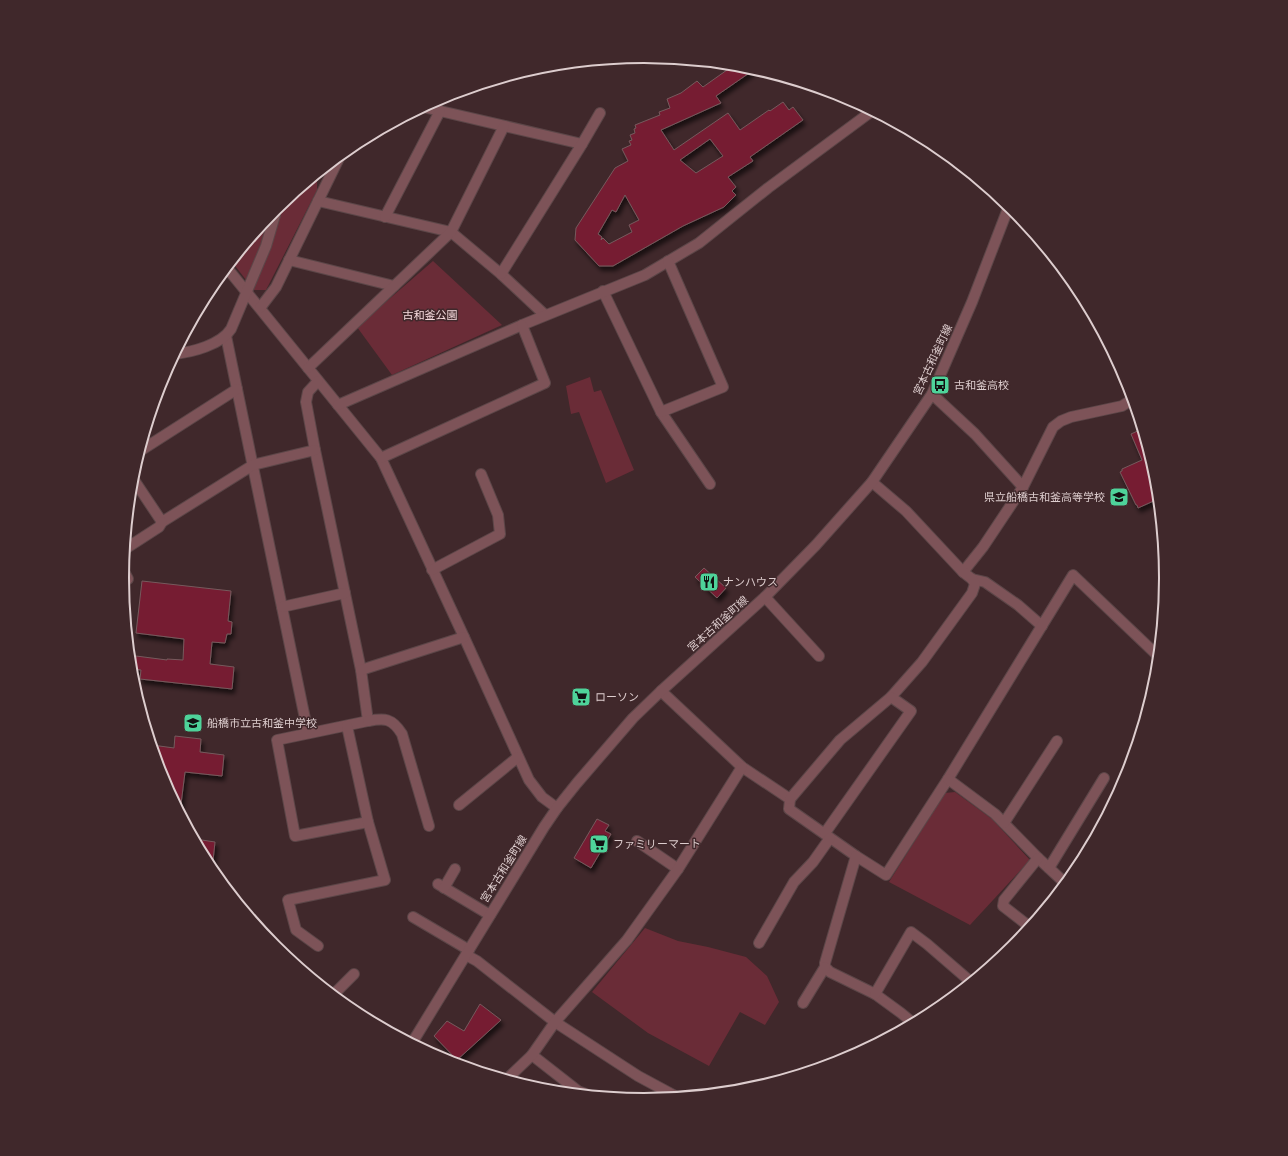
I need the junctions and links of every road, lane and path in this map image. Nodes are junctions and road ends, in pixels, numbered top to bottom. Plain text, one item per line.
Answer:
1 (432, 109) edge
2 (440, 111) junction
3 (600, 113) dead end
4 (868, 114) edge
5 (504, 126) junction
6 (582, 144) junction
7 (337, 164) edge
8 (318, 201) junction
9 (1006, 213) edge
10 (385, 217) junction
11 (273, 221) edge
12 (451, 232) junction
13 (289, 260) junction
14 (668, 261) junction
15 (230, 272) edge
16 (501, 274) junction
17 (394, 286) junction
18 (246, 291) junction
19 (603, 291) junction
20 (260, 308) junction
21 (545, 315) junction
22 (522, 325) junction
23 (226, 336) junction
24 (181, 353) edge
25 (308, 368) junction
26 (318, 381) junction
27 (237, 389) junction
28 (932, 394) junction
29 (1128, 402) edge
30 (338, 405) junction
31 (661, 412) junction
32 (146, 448) edge
33 (315, 450) junction
34 (380, 458) junction
35 (253, 466) junction
36 (481, 474) dead end
37 (872, 482) junction
38 (710, 484) dead end
39 (138, 486) edge
40 (1023, 487) junction
41 (162, 522) junction
42 (130, 546) edge
43 (432, 570) junction
44 (963, 572) junction
45 (972, 578) junction
46 (345, 593) junction
47 (765, 597) junction
48 (282, 607) junction
49 (1042, 626) junction
50 (464, 637) junction
51 (1154, 652) edge
52 (819, 656) dead end
53 (361, 670) junction
54 (661, 691) junction
55 (891, 697) junction
56 (368, 721) junction
57 (347, 726) junction
58 (308, 733) junction
59 (1057, 741) dead end
60 (518, 757) junction
61 (742, 767) junction
62 (1104, 778) dead end
63 (948, 779) junction
64 (790, 799) junction
65 (460, 805) dead end
66 (557, 808) junction
67 (368, 822) junction
68 (1004, 823) junction
69 (429, 826) dead end
70 (827, 835) junction
71 (636, 841) dead end
72 (856, 856) junction
73 (1038, 858) junction
74 (1049, 868) junction
75 (455, 869) dead end
76 (678, 869) junction
77 (1062, 879) edge
78 (490, 915) junction
79 (413, 917) dead end
80 (1026, 924) edge
81 (759, 943) dead end
82 (318, 946) dead end
83 (467, 952) junction
84 (825, 967) junction
85 (354, 974) dead end
86 (967, 979) edge
87 (337, 991) edge
88 (875, 994) junction
89 (803, 1003) dead end
90 (909, 1019) edge
91 (555, 1022) junction
92 (414, 1039) edge
93 (532, 1055) junction
94 (511, 1075) edge
95 (575, 1089) edge
96 (668, 1092) edge

1 - 2 street
2 - 5 street
2 - 10 street
3 - 6 street
4 - 14 street
5 - 6 street
5 - 12 street
6 - 16 street
7 - 8 street
8 - 10 street
8 - 13 street
9 - 28 street, 宮本古和釜町線
10 - 12 street
11 - 18 street
12 - 16 street
12 - 17 street
13 - 17 street
13 - 20 street
14 - 19 street
14 - 31 street
15 - 18 street
16 - 21 street
17 - 25 street
18 - 20 street
18 - 23 street
19 - 21 street
19 - 31 street
20 - 25 street
21 - 22 street
22 - 30 street
22 - 34 street
23 - 24 street
23 - 27 street
25 - 26 street
26 - 30 street
26 - 33 street
27 - 32 street
27 - 35 street
28 - 37 street, 宮本古和釜町線
28 - 40 street
29 - 40 street
30 - 34 street
31 - 38 street
33 - 35 street
33 - 46 street
34 - 43 street
35 - 41 street
35 - 48 street
36 - 43 street
37 - 44 street
37 - 47 street, 宮本古和釜町線
39 - 41 street
40 - 44 street
41 - 42 street
43 - 50 street
44 - 45 street
45 - 49 street
45 - 55 street
46 - 48 street
46 - 53 street
47 - 52 street
47 - 54 street, 宮本古和釜町線
48 - 58 street
49 - 51 street
49 - 63 street
50 - 53 street
50 - 60 street
53 - 56 street
54 - 61 street
54 - 66 street, 宮本古和釜町線
55 - 64 street
55 - 70 street
56 - 57 street
56 - 69 street
57 - 58 street
57 - 67 street
58 - 67 street
59 - 68 street
60 - 65 street
60 - 66 street
61 - 64 street
61 - 76 street
62 - 74 street
63 - 68 street
63 - 72 street
64 - 70 street
66 - 78 street, 宮本古和釜町線
67 - 82 street
68 - 73 street
70 - 72 street
70 - 81 street
71 - 76 street
72 - 84 street
73 - 74 street
73 - 80 street
74 - 77 street
75 - 78 street
76 - 91 street
78 - 83 street, 宮本古和釜町線
79 - 83 street
83 - 91 street
83 - 92 street, 宮本古和釜町線
84 - 88 street
84 - 89 street
85 - 87 street
86 - 88 street
88 - 90 street
91 - 93 street
91 - 96 street
93 - 94 street
93 - 95 street

